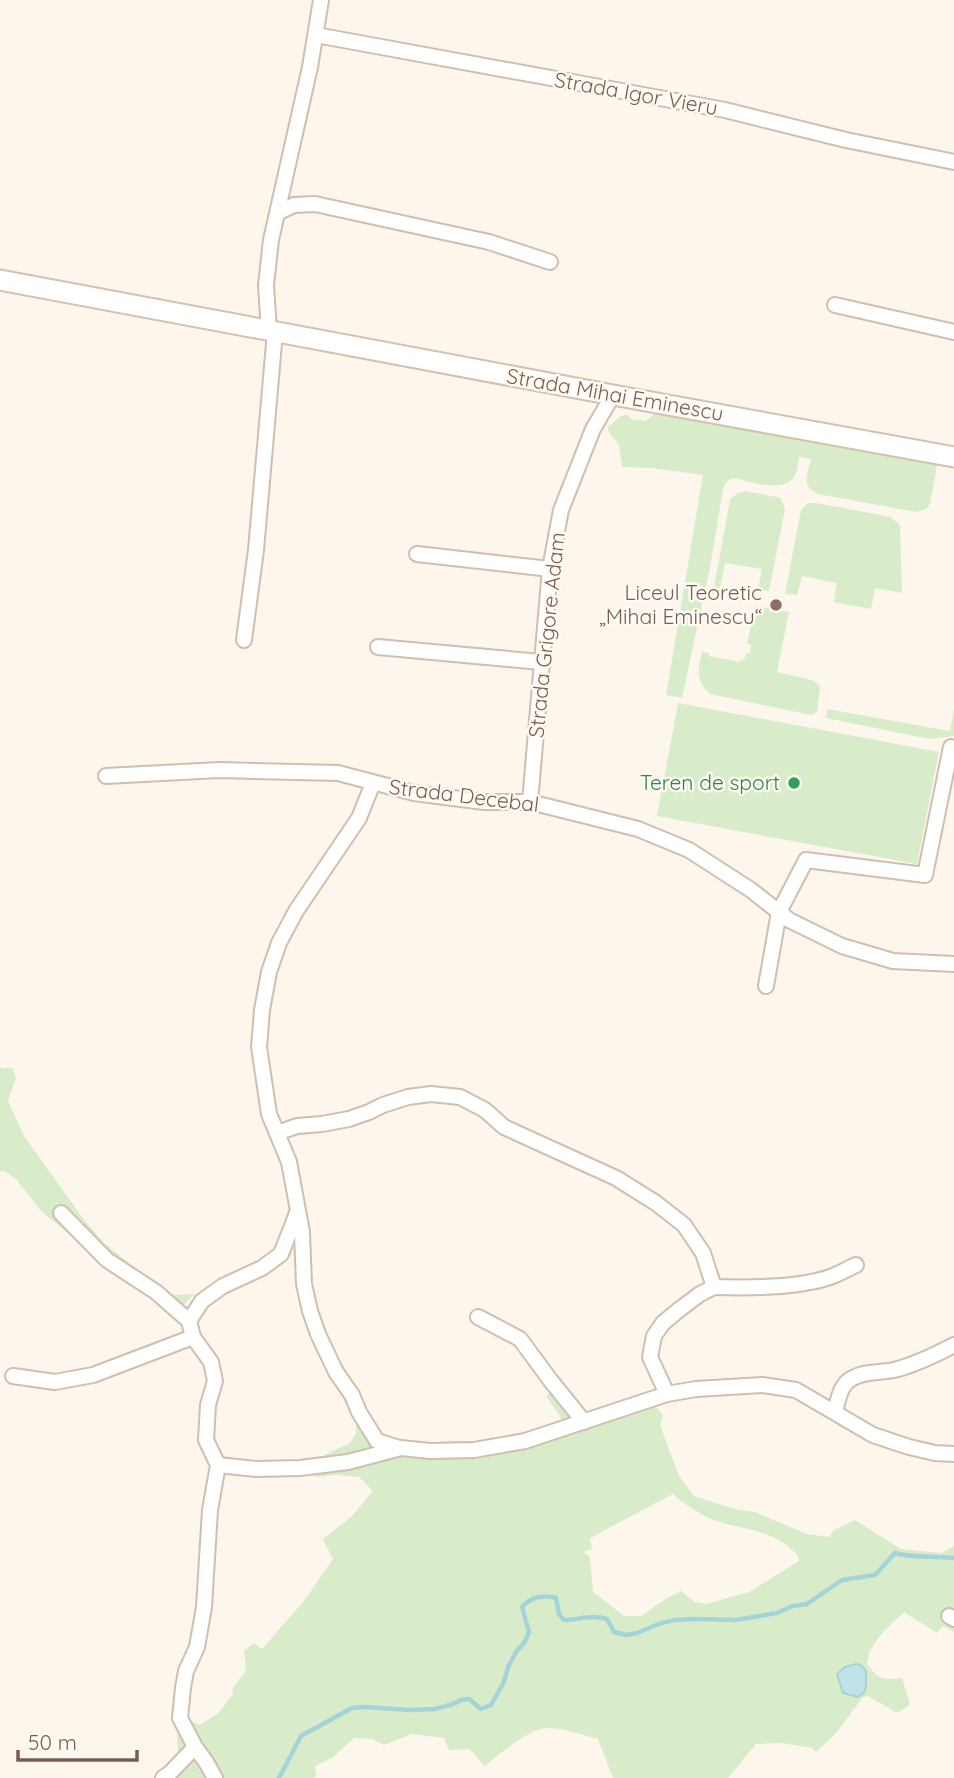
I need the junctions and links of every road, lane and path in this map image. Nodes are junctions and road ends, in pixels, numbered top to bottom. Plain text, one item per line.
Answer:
1 (321, 0) edge
2 (316, 35) junction
3 (954, 162) edge
4 (279, 212) junction
5 (550, 262) dead end
6 (0, 280) edge
7 (835, 306) dead end
8 (272, 332) junction
9 (954, 332) edge
10 (613, 395) junction
11 (954, 457) edge
12 (417, 554) dead end
13 (550, 569) junction
14 (244, 640) dead end
15 (378, 647) dead end
16 (541, 662) junction
17 (951, 747) dead end
18 (106, 776) dead end
19 (373, 783) junction
20 (530, 802) junction
21 (779, 912) junction
22 (954, 964) edge
23 (766, 986) dead end
24 (277, 1133) junction
25 (298, 1212) junction
26 (61, 1213) dead end
27 (856, 1265) dead end
28 (714, 1287) junction
29 (478, 1317) dead end
30 (189, 1321) junction
31 (193, 1337) junction
32 (954, 1345) edge
33 (13, 1376) dead end
34 (667, 1394) junction
35 (835, 1412) junction
36 (584, 1422) junction
37 (401, 1448) junction
38 (954, 1454) edge
39 (218, 1465) junction
40 (195, 1747) junction
41 (163, 1778) edge
42 (215, 1778) edge

1 - 2 street
2 - 3 street, Strada Igor Vieru
2 - 4 street
4 - 5 street
4 - 8 street
6 - 8 main road, Strada Mihai Eminescu
7 - 9 street
8 - 10 main road, Strada Mihai Eminescu
8 - 14 street
10 - 11 main road, Strada Mihai Eminescu
10 - 13 street, Strada Grigore Adam
12 - 13 street
13 - 16 street, Strada Grigore Adam
15 - 16 street
16 - 20 street, Strada Grigore Adam
17 - 21 street
18 - 19 street, Strada Decebal
19 - 20 street, Strada Decebal
19 - 24 street
20 - 21 street, Strada Decebal
21 - 22 street, Strada Decebal
21 - 23 street
24 - 25 street
24 - 28 street
25 - 30 street
25 - 37 street
26 - 30 street
27 - 28 street
28 - 34 street
29 - 36 street
30 - 31 street
31 - 33 street
31 - 39 street
32 - 35 street
34 - 35 street
34 - 36 street
35 - 38 street
36 - 37 street
37 - 39 street
39 - 40 street
40 - 41 street
40 - 42 street

